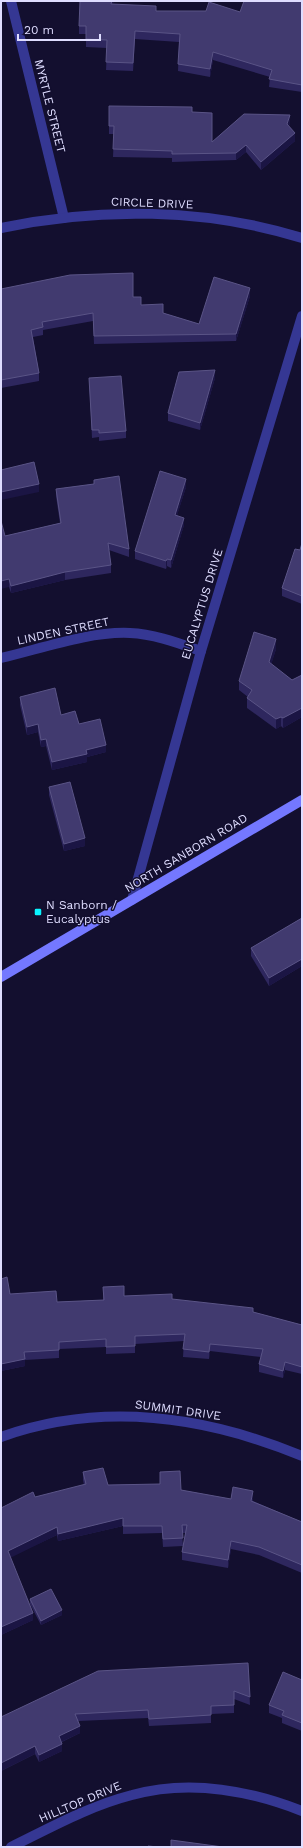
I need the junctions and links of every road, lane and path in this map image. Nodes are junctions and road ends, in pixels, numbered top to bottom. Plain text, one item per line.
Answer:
1 (11, 1) edge
2 (64, 218) junction
3 (1, 228) edge
4 (302, 238) edge
5 (302, 316) edge
6 (201, 651) junction
7 (1, 658) edge
8 (302, 800) edge
9 (132, 900) junction
10 (1, 977) edge
11 (1, 1437) edge
12 (302, 1456) edge
13 (302, 1811) edge
14 (11, 1847) edge

1 - 2 street, MYRTLE STREET
2 - 3 street, CIRCLE DRIVE
2 - 4 street, CIRCLE DRIVE
5 - 6 street, EUCALYPTUS DRIVE
6 - 7 street, LINDEN STREET
6 - 9 street, EUCALYPTUS DRIVE
8 - 9 main road, NORTH SANBORN ROAD
9 - 10 main road, NORTH SANBORN ROAD
11 - 12 street, SUMMIT DRIVE
13 - 14 street, HILLTOP DRIVE

